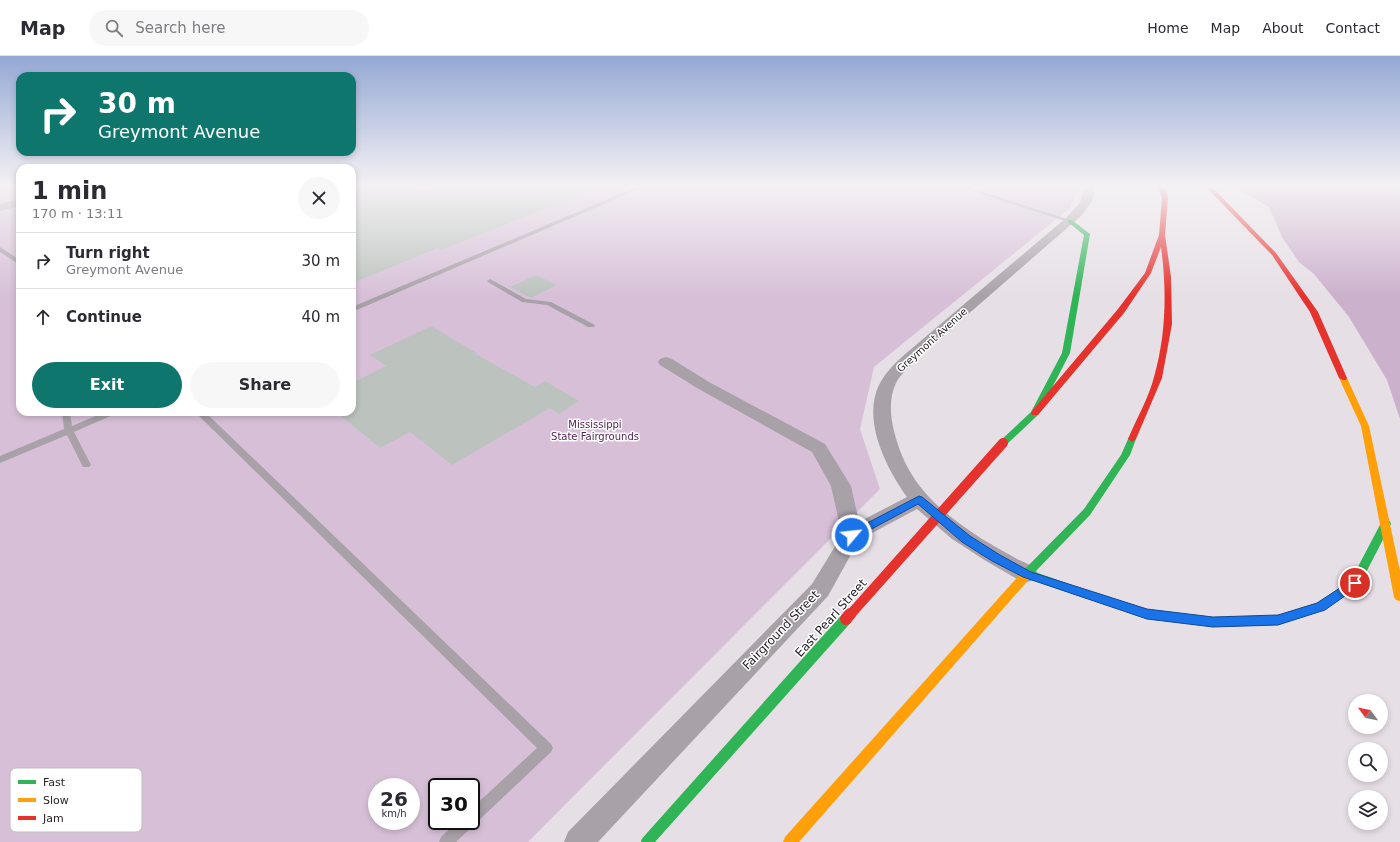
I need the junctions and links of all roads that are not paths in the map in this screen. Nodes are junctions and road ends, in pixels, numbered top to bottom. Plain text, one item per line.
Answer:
1 (557, 223) edge
2 (1068, 223) edge
3 (1072, 223) edge
4 (1163, 223) edge
5 (1244, 223) edge
6 (1162, 235) junction
7 (0, 249) edge
8 (16, 260) edge
9 (490, 281) dead end
10 (356, 308) edge
11 (591, 325) dead end
12 (666, 362) dead end
13 (1035, 413) junction
14 (67, 416) edge
15 (102, 416) edge
16 (204, 416) edge
17 (69, 430) junction
18 (0, 460) edge
19 (86, 465) dead end
20 (919, 499) junction
21 (1386, 524) junction
22 (852, 535) junction
23 (1027, 574) junction
24 (1400, 597) edge
25 (480, 810) edge
26 (459, 830) edge
27 (446, 842) edge
28 (578, 842) edge
29 (647, 842) edge
30 (790, 842) edge

1 - 10 lane
2 - 20 street, Greymont Avenue
3 - 13 main road
4 - 6 main road
5 - 21 main road
6 - 13 main road
6 - 23 main road
7 - 8 lane
9 - 11 lane
12 - 22 street
13 - 29 main road, East Pearl Street, bridge
14 - 17 lane
15 - 17 lane
16 - 25 lane
17 - 18 lane
17 - 19 lane
20 - 22 street
20 - 23 street, Greymont Avenue
21 - 23 main road
21 - 24 main road
22 - 28 street, Fairground Street
23 - 30 main road
26 - 27 lane

